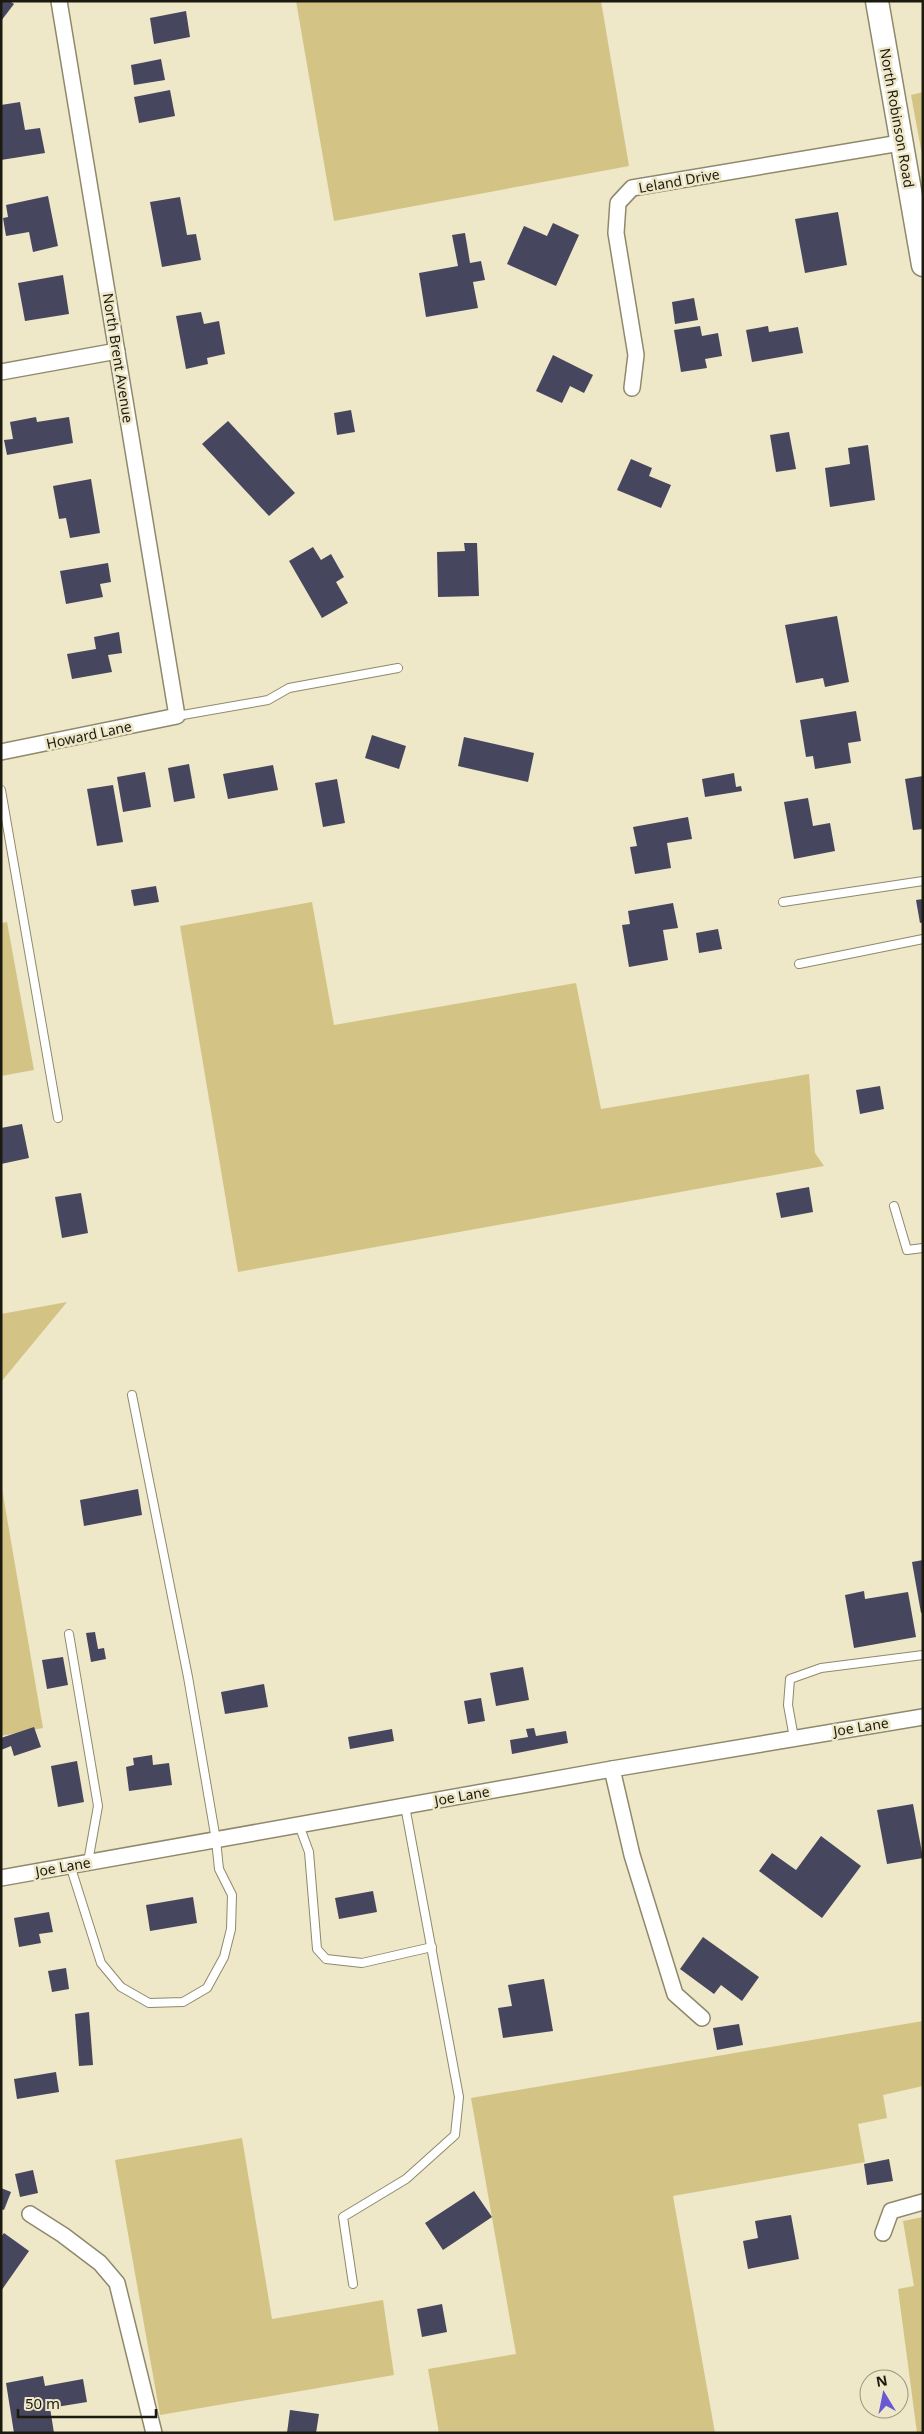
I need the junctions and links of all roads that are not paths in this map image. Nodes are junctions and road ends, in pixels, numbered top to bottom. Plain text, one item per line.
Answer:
1 (59, 1) edge
2 (877, 1) edge
3 (900, 142) junction
4 (923, 265) edge
5 (117, 351) junction
6 (1, 372) edge
7 (632, 388) dead end
8 (398, 668) dead end
9 (177, 716) junction
10 (1, 752) edge
11 (1, 790) edge
12 (923, 881) edge
13 (783, 902) dead end
14 (923, 939) edge
15 (798, 964) dead end
16 (58, 1118) dead end
17 (894, 1206) dead end
18 (923, 1248) edge
19 (132, 1395) dead end
20 (69, 1634) dead end
21 (923, 1655) edge
22 (923, 1717) edge
23 (794, 1738) junction
24 (612, 1769) junction
25 (405, 1806) junction
26 (299, 1825) junction
27 (216, 1840) junction
28 (88, 1862) junction
29 (70, 1865) junction
30 (1, 1878) edge
31 (432, 1947) junction
32 (702, 2018) dead end
33 (923, 2202) edge
34 (30, 2214) dead end
35 (884, 2233) dead end
36 (353, 2284) dead end
37 (154, 2433) edge

1 - 5 street, North Brent Avenue
2 - 3 street, North Robinson Road
3 - 4 street, North Robinson Road
3 - 7 street, Leland Drive
5 - 6 street
5 - 9 street, North Brent Avenue
8 - 9 lane
9 - 10 street, Howard Lane
11 - 16 lane
12 - 13 lane
14 - 15 lane
17 - 18 lane
19 - 27 lane
20 - 28 lane
21 - 23 lane
22 - 23 street, Joe Lane
23 - 24 street, Joe Lane
24 - 25 street, Joe Lane
24 - 32 street
25 - 26 street, Joe Lane
25 - 31 lane
26 - 27 street, Joe Lane
26 - 31 lane
27 - 28 street, Joe Lane
27 - 29 lane
28 - 29 street, Joe Lane
29 - 30 street, Joe Lane
31 - 36 lane
33 - 35 street
34 - 37 street

